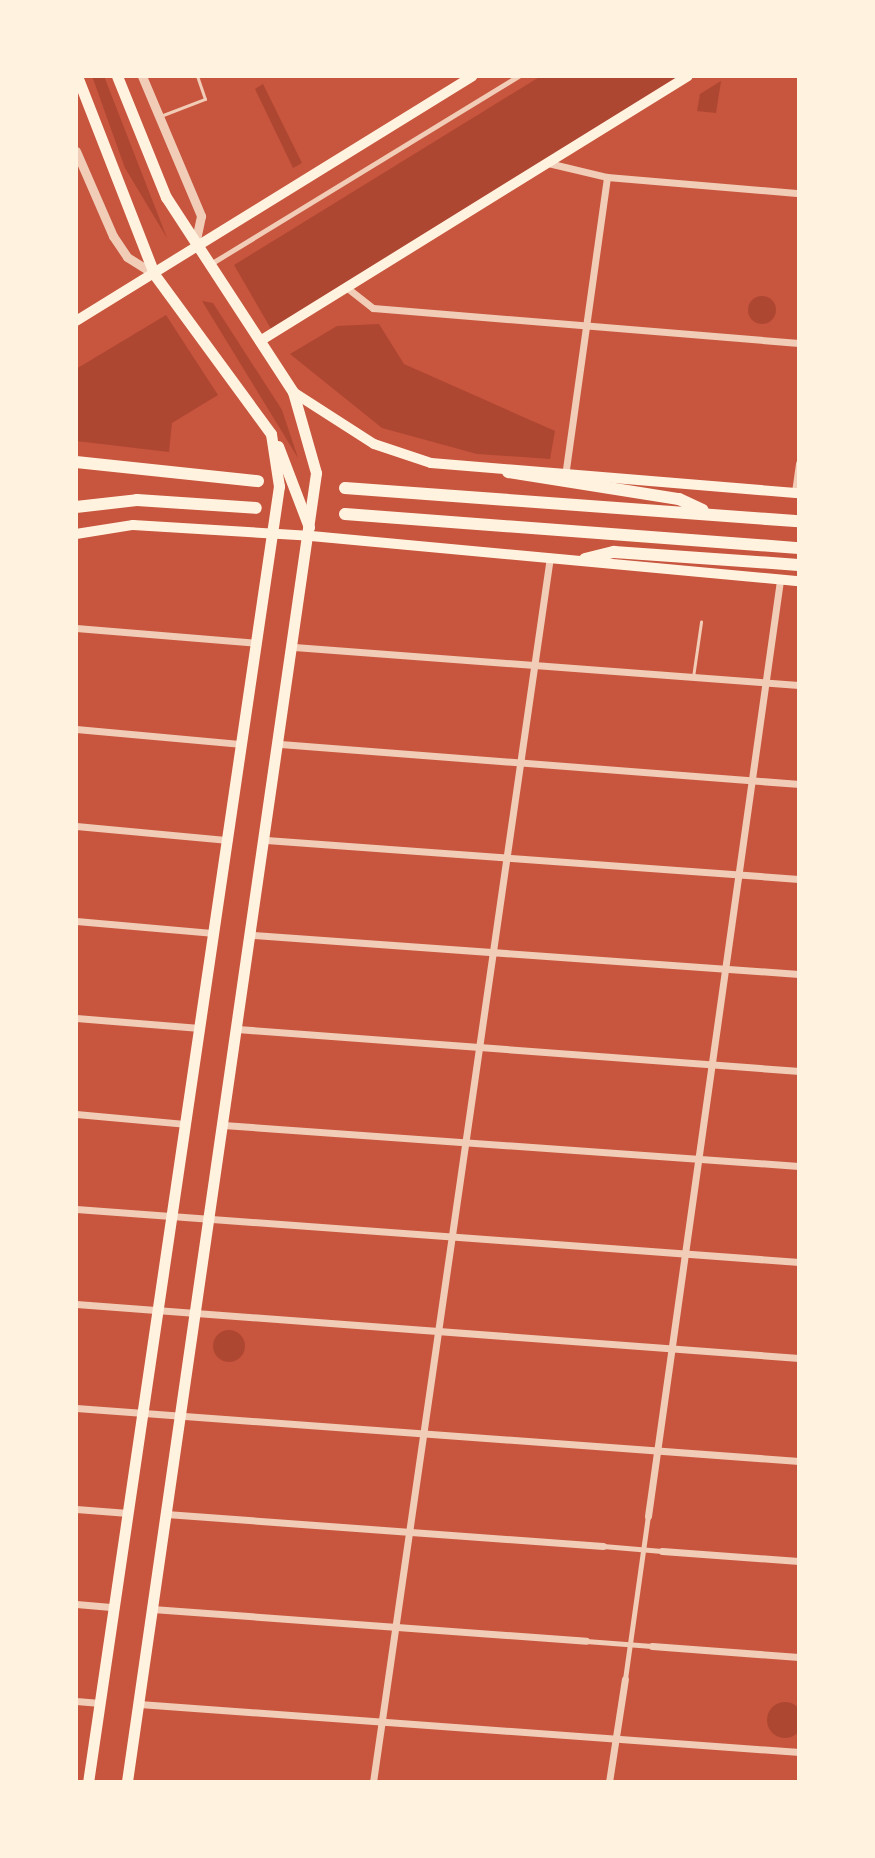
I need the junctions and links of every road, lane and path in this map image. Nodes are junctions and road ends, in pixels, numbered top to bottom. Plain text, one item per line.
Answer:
1 (77, 76) edge
2 (117, 76) edge
3 (142, 76) edge
4 (197, 76) edge
5 (472, 76) edge
6 (518, 76) edge
7 (688, 76) edge
8 (155, 118) junction
9 (76, 151) edge
10 (546, 162) junction
11 (607, 177) junction
12 (799, 193) edge
13 (195, 245) junction
14 (209, 265) junction
15 (154, 274) junction
16 (346, 287) junction
17 (76, 321) edge
18 (586, 325) junction
19 (260, 341) junction
20 (799, 343) edge
21 (293, 392) junction
22 (76, 462) edge
23 (799, 463) edge
24 (566, 469) junction
25 (285, 470) junction
26 (508, 472) junction
27 (258, 481) dead end
28 (345, 488) dead end
29 (797, 492) edge
30 (76, 507) edge
31 (256, 508) dead end
32 (345, 514) dead end
33 (713, 514) junction
34 (799, 521) edge
35 (274, 528) junction
36 (311, 529) junction
37 (76, 534) edge
38 (799, 548) edge
39 (550, 556) junction
40 (585, 559) junction
41 (799, 565) edge
42 (780, 580) junction
43 (799, 581) edge
44 (701, 622) dead end
45 (76, 628) edge
46 (257, 643) junction
47 (294, 647) junction
48 (534, 665) junction
49 (693, 677) junction
50 (766, 683) junction
51 (799, 685) edge
52 (76, 729) edge
53 (242, 744) junction
54 (280, 744) junction
55 (520, 762) junction
56 (752, 780) junction
57 (799, 784) edge
58 (76, 826) edge
59 (228, 840) junction
60 (266, 840) junction
61 (506, 858) junction
62 (739, 875) junction
63 (799, 879) edge
64 (76, 921) edge
65 (214, 933) junction
66 (252, 935) junction
67 (493, 952) junction
68 (725, 969) junction
69 (799, 974) edge
70 (76, 1018) edge
71 (200, 1028) junction
72 (237, 1029) junction
73 (479, 1047) junction
74 (712, 1065) junction
75 (799, 1071) edge
76 (76, 1114) edge
77 (185, 1124) junction
78 (223, 1125) junction
79 (465, 1143) junction
80 (698, 1159) junction
81 (799, 1166) edge
82 (76, 1209) edge
83 (172, 1218) junction
84 (209, 1218) junction
85 (452, 1236) junction
86 (685, 1254) junction
87 (799, 1262) edge
88 (76, 1304) edge
89 (158, 1311) junction
90 (196, 1313) junction
91 (438, 1331) junction
92 (671, 1349) junction
93 (799, 1358) edge
94 (76, 1408) edge
95 (143, 1414) junction
96 (181, 1417) junction
97 (423, 1434) junction
98 (657, 1450) junction
99 (799, 1461) edge
100 (76, 1509) edge
101 (128, 1513) junction
102 (166, 1514) junction
103 (648, 1516) joint
104 (409, 1532) junction
105 (603, 1546) joint
106 (646, 1549) junction
107 (662, 1551) joint
108 (799, 1561) edge
109 (76, 1604) edge
110 (114, 1607) junction
111 (152, 1609) junction
112 (395, 1627) junction
113 (586, 1641) joint
114 (634, 1645) junction
115 (652, 1646) joint
116 (799, 1657) edge
117 (625, 1679) joint
118 (76, 1701) edge
119 (100, 1703) junction
120 (139, 1704) junction
121 (382, 1722) junction
122 (616, 1739) junction
123 (799, 1752) edge
124 (88, 1782) edge
125 (127, 1782) edge
126 (373, 1782) edge
127 (609, 1782) edge

1 - 15 main road
2 - 13 main road
3 - 8 street
4 - 8 lane
5 - 13 main road
6 - 14 street
7 - 10 main road
8 - 13 street
9 - 15 street
10 - 11 street
10 - 16 main road
11 - 12 street
11 - 18 street
13 - 14 main road
13 - 15 main road
14 - 19 main road
15 - 17 main road
15 - 25 main road
16 - 18 street
16 - 19 main road
18 - 20 street
18 - 24 street
19 - 21 main road
21 - 26 main road
21 - 36 main road
22 - 27 highway
23 - 29 street
24 - 26 main road
24 - 29 main road
25 - 35 main road
25 - 36 main road
26 - 33 highway
28 - 33 highway
30 - 31 highway
32 - 38 highway
33 - 34 highway
35 - 36 main road
35 - 37 main road
35 - 46 main road
36 - 39 main road
36 - 47 main road
39 - 40 main road
39 - 48 street
40 - 41 highway
40 - 42 main road
42 - 43 main road
42 - 50 street
44 - 49 lane
45 - 46 street
46 - 53 main road
47 - 48 street
47 - 54 main road
48 - 49 street
48 - 55 street
49 - 50 street
50 - 51 street
50 - 56 street
52 - 53 street
53 - 59 main road
54 - 55 street
54 - 60 main road
55 - 56 street
55 - 61 street
56 - 57 street
56 - 62 street
58 - 59 street
59 - 65 main road
60 - 61 street
60 - 66 main road
61 - 62 street
61 - 67 street
62 - 63 street
62 - 68 street
64 - 65 street
65 - 71 main road
66 - 67 street
66 - 72 main road
67 - 68 street
67 - 73 street
68 - 69 street
68 - 74 street
70 - 71 street
71 - 77 main road
72 - 73 street
72 - 78 main road
73 - 74 street
73 - 79 street
74 - 75 street
74 - 80 street
76 - 77 street
77 - 83 main road
78 - 79 street
78 - 84 main road
79 - 80 street
79 - 85 street
80 - 81 street
80 - 86 street
82 - 83 street
83 - 84 street
83 - 89 main road
84 - 85 street
84 - 90 main road
85 - 86 street
85 - 91 street
86 - 87 street
86 - 92 street
88 - 89 street
89 - 90 street
89 - 95 main road
90 - 91 street
90 - 96 main road
91 - 92 street
91 - 97 street
92 - 93 street
92 - 98 street
94 - 95 street
95 - 96 street
95 - 101 main road
96 - 97 street
96 - 102 main road
97 - 98 street
97 - 104 street
98 - 99 street
98 - 103 street
100 - 101 street
101 - 110 main road
102 - 104 street
102 - 111 main road
103 - 106 street
104 - 105 street
104 - 112 street
105 - 106 street
106 - 107 street
106 - 114 street
107 - 108 street
109 - 110 street
110 - 119 main road
111 - 112 street
111 - 120 main road
112 - 113 street
112 - 121 street
113 - 114 street
114 - 115 street
114 - 117 street
115 - 116 street
117 - 122 street
118 - 119 street
119 - 124 main road
120 - 121 street
120 - 125 main road
121 - 122 street
121 - 126 street
122 - 123 street
122 - 127 street

